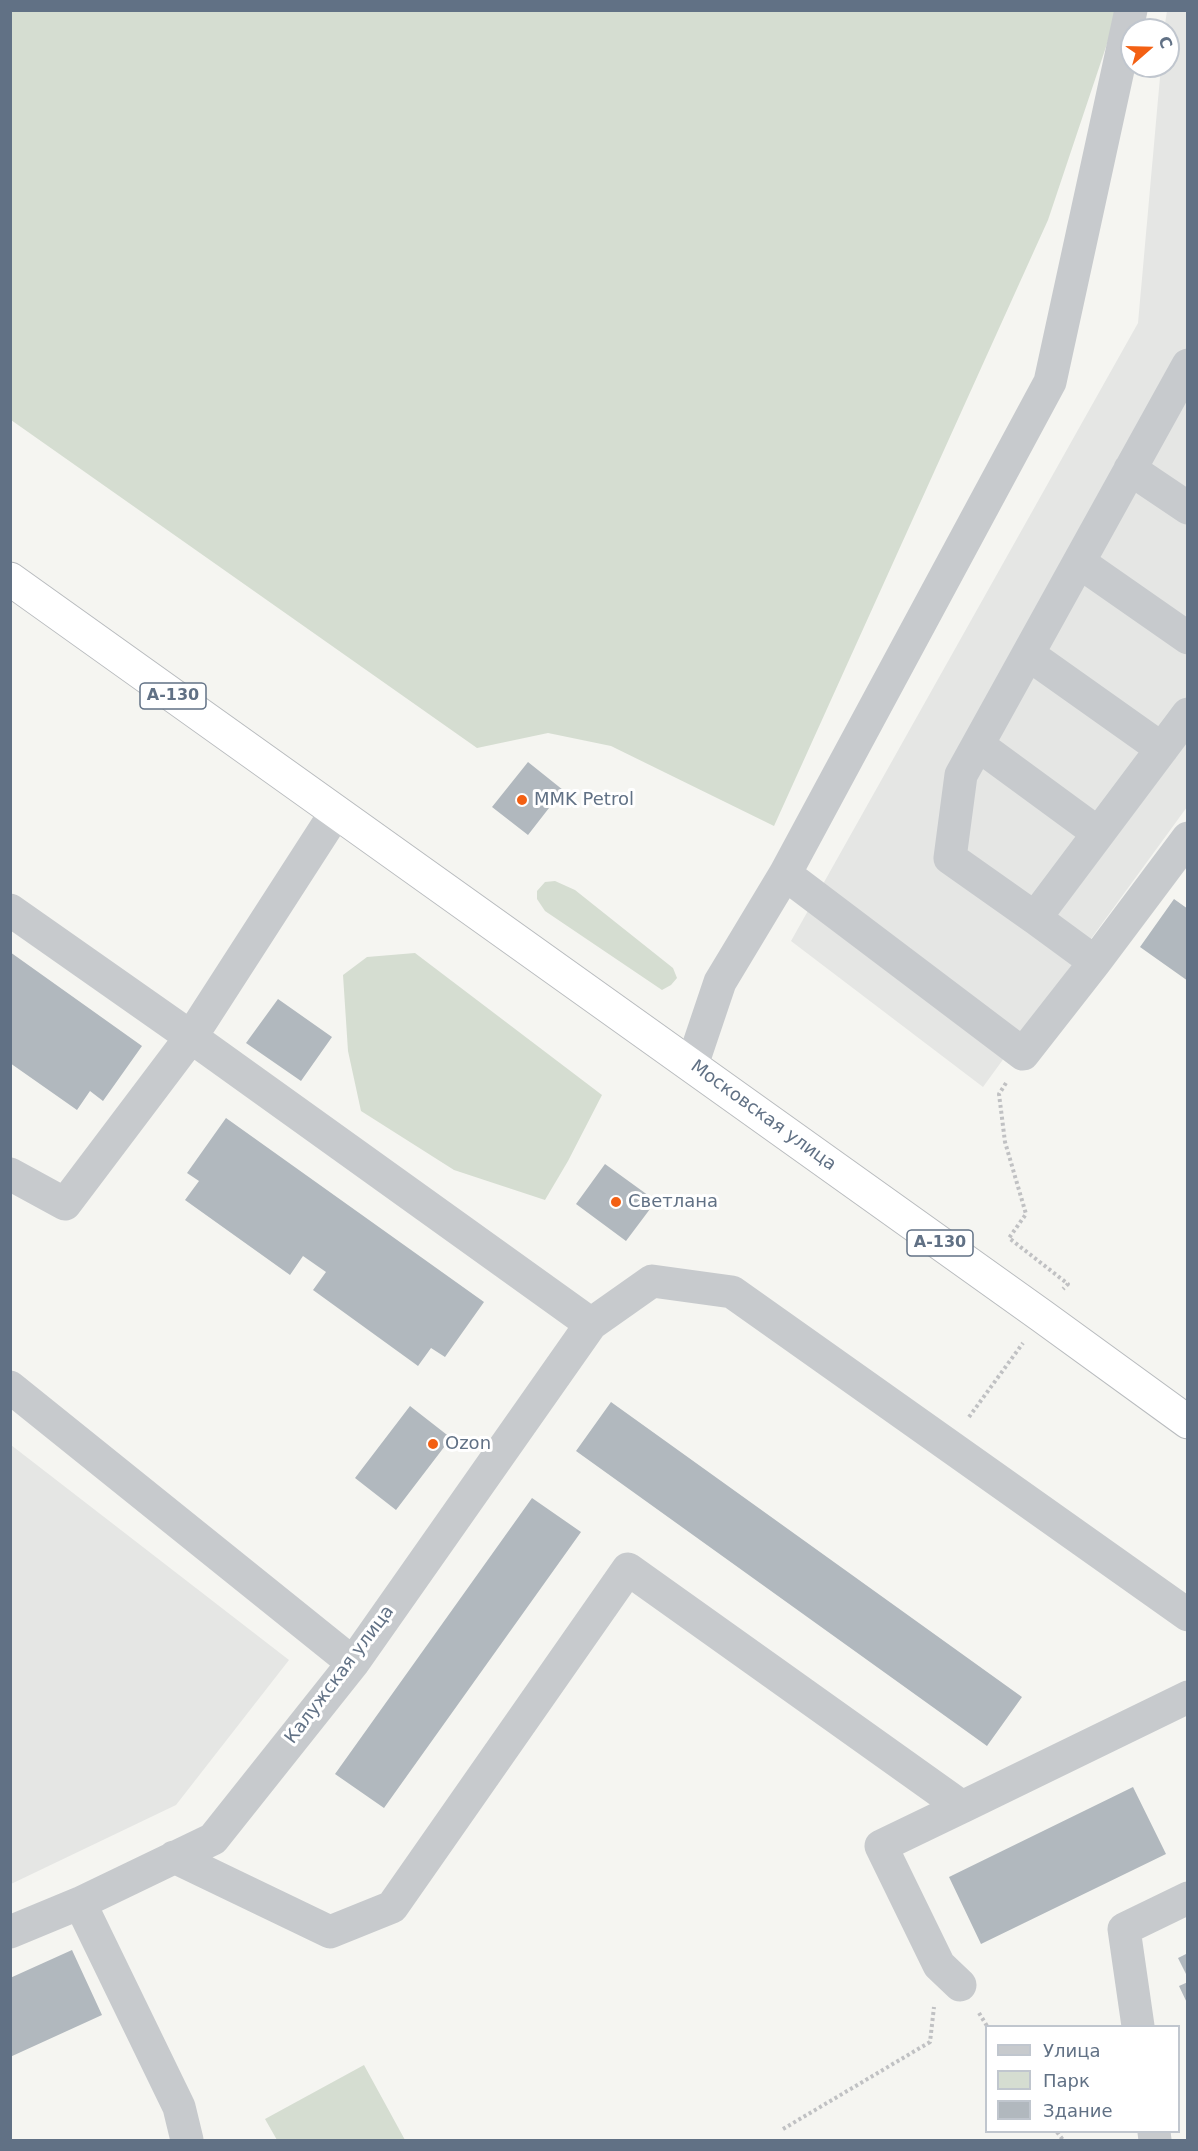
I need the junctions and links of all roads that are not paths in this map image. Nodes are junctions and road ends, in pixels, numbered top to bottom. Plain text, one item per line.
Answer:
1 (1131, 10) edge
2 (1186, 371) edge
3 (1130, 469) junction
4 (1188, 508) edge
5 (1079, 562) junction
6 (10, 579) edge
7 (1188, 638) edge
8 (1028, 654) junction
9 (1188, 714) edge
10 (978, 745) junction
11 (1162, 749) junction
12 (336, 812) junction
13 (1098, 833) junction
14 (1188, 838) edge
15 (785, 874) junction
16 (10, 910) edge
17 (1035, 918) junction
18 (1095, 962) junction
19 (190, 1037) junction
20 (692, 1065) junction
21 (10, 1174) edge
22 (591, 1324) junction
23 (10, 1388) edge
24 (1188, 1422) edge
25 (1188, 1615) edge
26 (352, 1663) junction
27 (1188, 1697) edge
28 (962, 1807) junction
29 (174, 1857) junction
30 (1188, 1898) edge
31 (80, 1903) junction
32 (10, 1932) edge
33 (949, 1975) road end
34 (1138, 2025) edge
35 (187, 2140) edge

1 - 15 street
2 - 3 street
3 - 4 street
3 - 5 street
5 - 7 street
5 - 8 street
6 - 12 highway, А-130
8 - 10 street
8 - 11 street
9 - 11 street
10 - 13 street
10 - 17 street
11 - 13 street
12 - 19 street
12 - 20 highway, Московская улица / А-130
13 - 17 street
14 - 18 street
15 - 18 street
15 - 20 street
16 - 19 street
17 - 18 street
19 - 21 street
19 - 22 street
20 - 24 highway, Московская улица / А-130
22 - 25 street, Калужская улица
22 - 26 street, Калужская улица
23 - 26 street
26 - 29 street, Калужская улица
27 - 28 street
28 - 29 street
28 - 33 street
29 - 31 street, Калужская улица
30 - 34 street
31 - 32 street, Калужская улица
31 - 35 street

